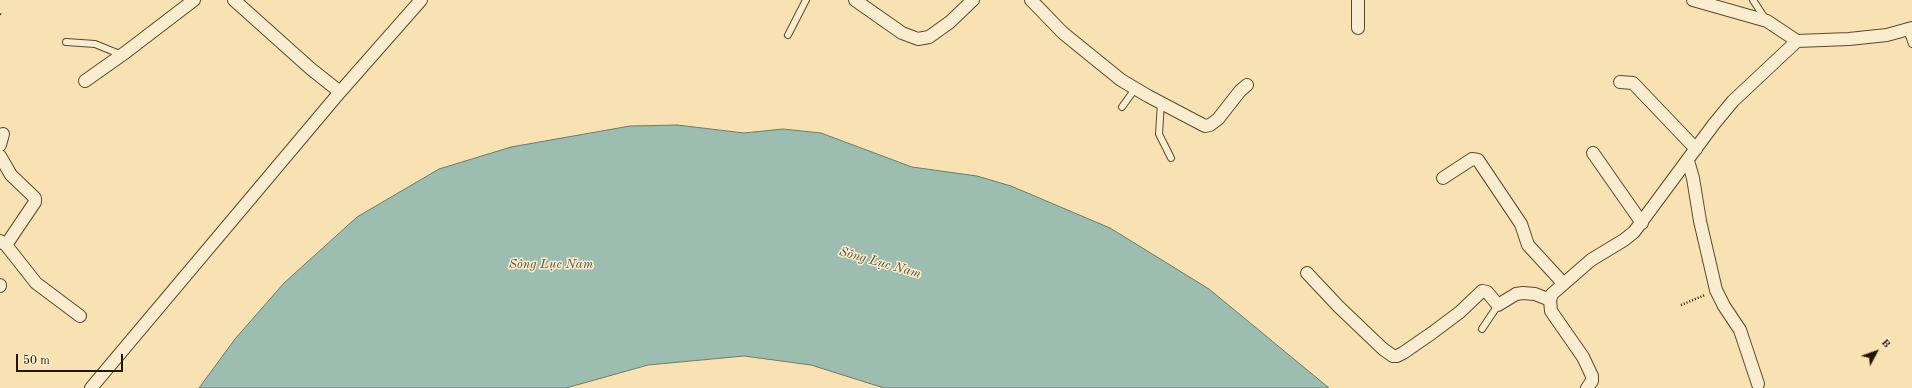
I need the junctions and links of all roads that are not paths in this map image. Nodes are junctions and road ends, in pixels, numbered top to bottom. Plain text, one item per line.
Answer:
1 (194, 0) edge
2 (234, 0) edge
3 (421, 0) edge
4 (806, 0) edge
5 (855, 0) edge
6 (973, 0) edge
7 (1030, 0) edge
8 (1358, 0) edge
9 (1693, 0) edge
10 (1753, 0) edge
11 (1767, 21) junction
12 (1358, 28) dead end
13 (1910, 29) edge
14 (788, 35) dead end
15 (1797, 41) junction
16 (66, 42) dead end
17 (1912, 44) edge
18 (122, 55) junction
19 (86, 81) dead end
20 (1620, 82) dead end
21 (1247, 85) dead end
22 (1135, 89) junction
23 (340, 92) junction
24 (1161, 103) junction
25 (1122, 107) dead end
26 (1696, 149) junction
27 (1593, 154) dead end
28 (0, 156) edge
29 (1171, 158) dead end
30 (1688, 161) junction
31 (1443, 178) dead end
32 (1642, 223) junction
33 (3, 243) edge
34 (1307, 273) dead end
35 (1563, 283) junction
36 (1550, 300) junction
37 (1498, 304) junction
38 (80, 316) dead end
39 (1482, 329) dead end
40 (1758, 384) dead end
41 (91, 388) edge
42 (1587, 388) edge

1 - 18 street
2 - 23 street
3 - 23 street
4 - 14 lane
5 - 6 street
7 - 22 street
8 - 12 street
9 - 11 street
10 - 11 lane
11 - 15 street
13 - 15 street
13 - 17 lane
15 - 26 street
16 - 18 lane
18 - 19 street
20 - 26 street
21 - 24 street
22 - 24 street
22 - 25 lane
23 - 41 street
24 - 29 lane
26 - 30 street
27 - 32 street
28 - 33 street
30 - 32 street
30 - 40 street
31 - 35 street
32 - 35 street
33 - 38 street
34 - 37 street
35 - 36 street
36 - 37 street
36 - 42 street
37 - 39 lane

